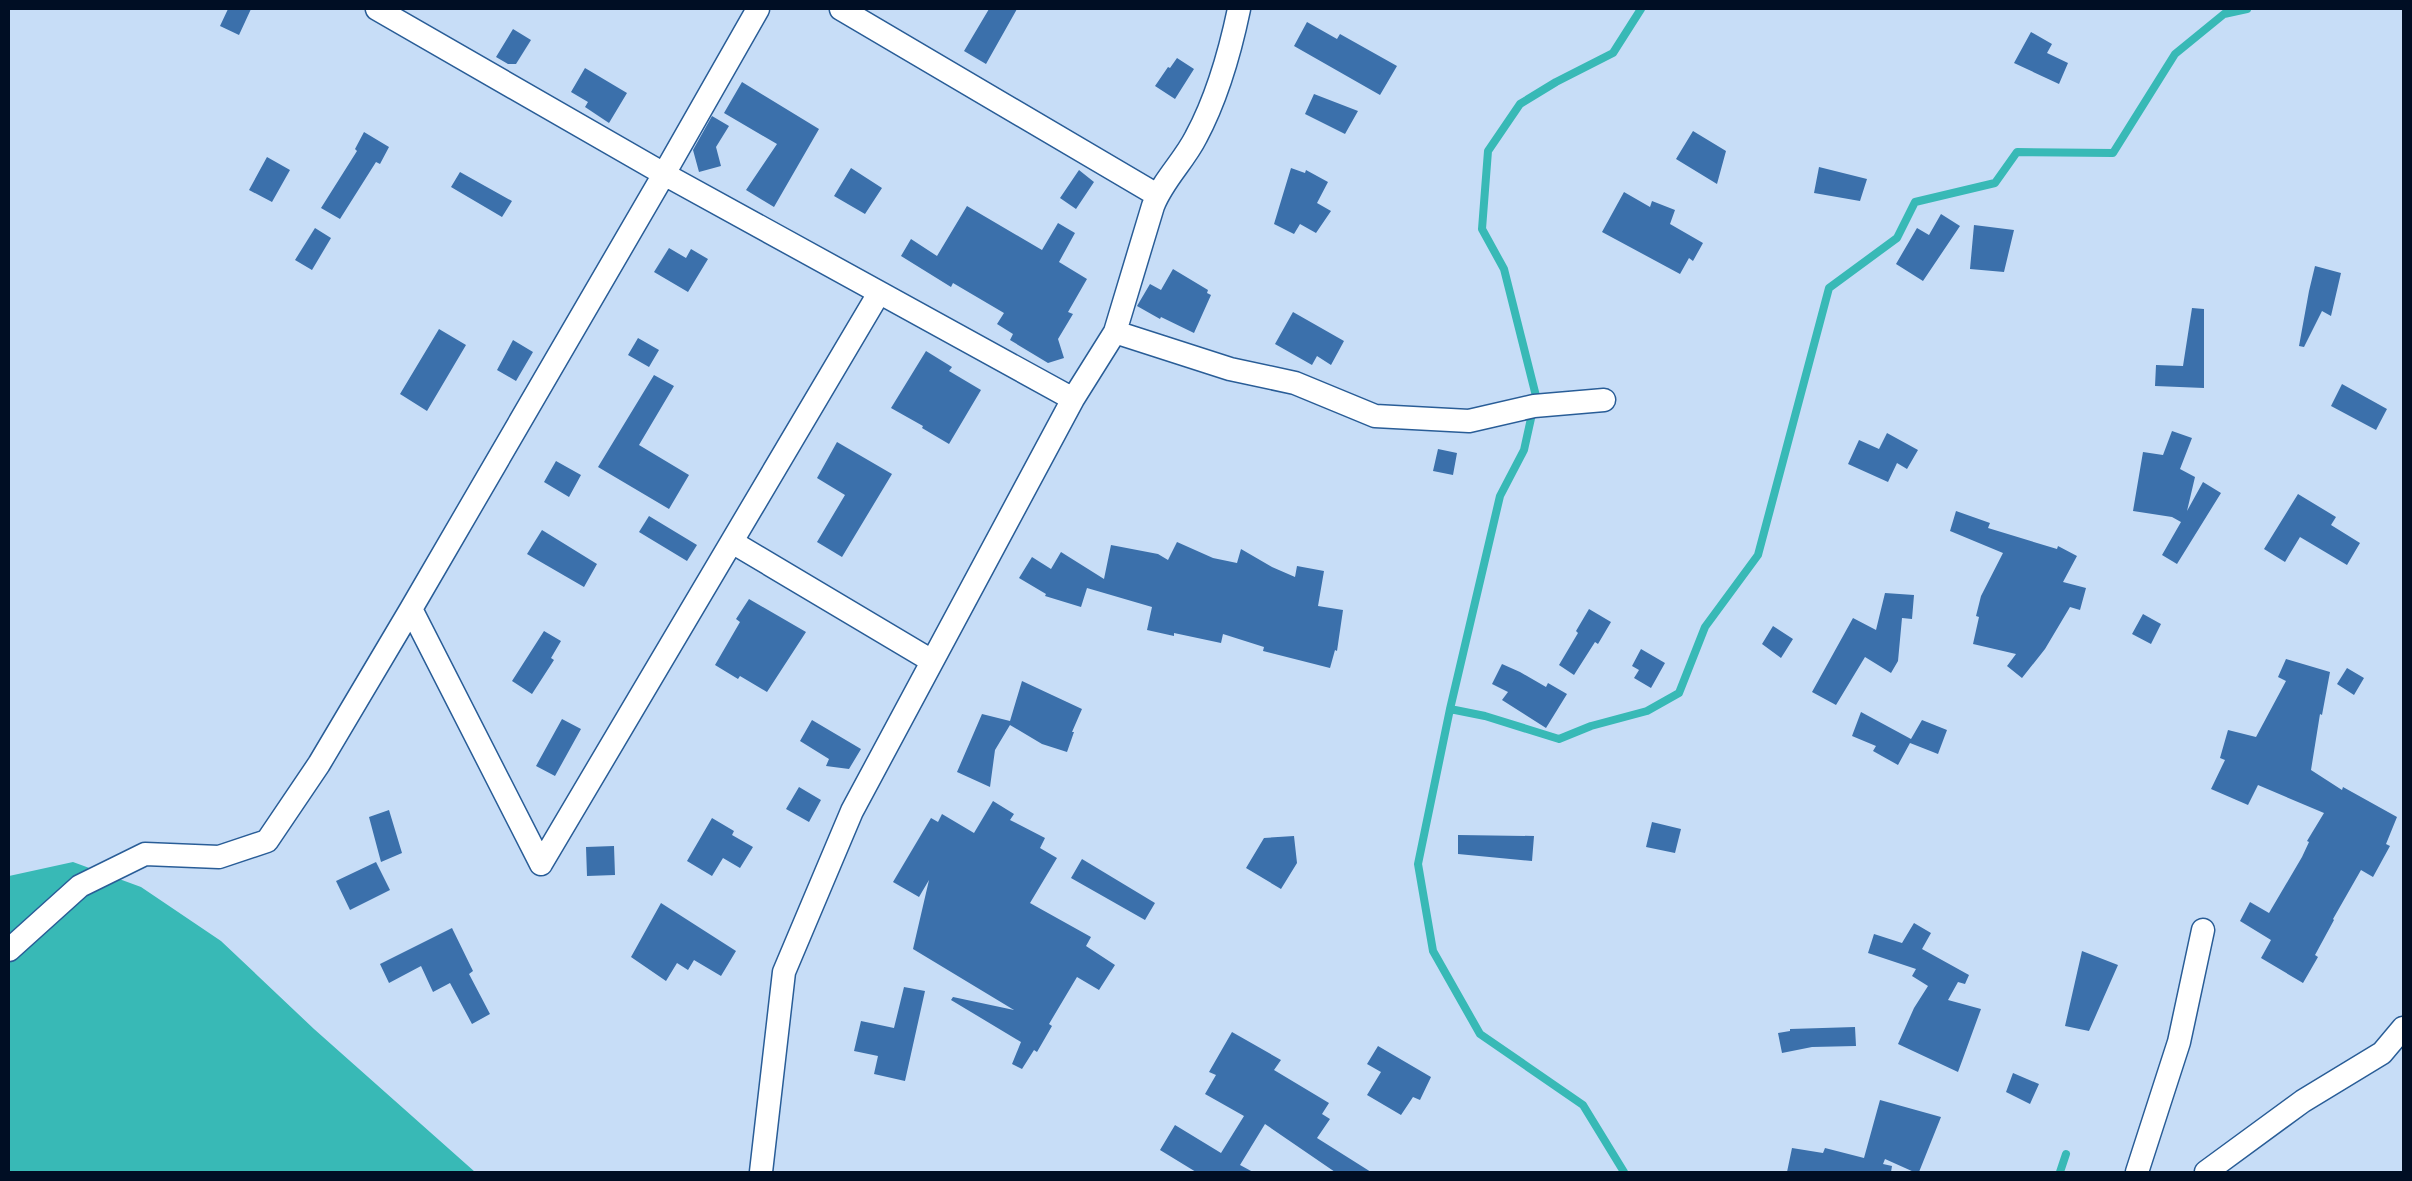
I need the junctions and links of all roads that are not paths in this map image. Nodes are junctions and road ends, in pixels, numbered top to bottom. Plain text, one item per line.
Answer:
1 (377, 9) edge
2 (758, 9) edge
3 (841, 9) edge
4 (1239, 9) edge
5 (664, 174) junction
6 (1157, 195) junction
7 (879, 292) junction
8 (1115, 332) junction
9 (1073, 399) junction
10 (1604, 400) dead end
11 (732, 542) junction
12 (411, 609) junction
13 (932, 661) junction
14 (2203, 930) dead end
15 (9, 950) edge
16 (2403, 1028) edge
17 (762, 1172) edge
18 (2137, 1172) edge
19 (2206, 1172) edge

1 - 5 street
2 - 5 street
3 - 6 street
4 - 6 street
5 - 7 street
5 - 12 street
6 - 8 street
7 - 9 street
7 - 11 street
8 - 9 street
8 - 10 street
9 - 13 street
11 - 12 street
11 - 13 street
12 - 15 street
13 - 17 street
14 - 18 street
16 - 19 street

